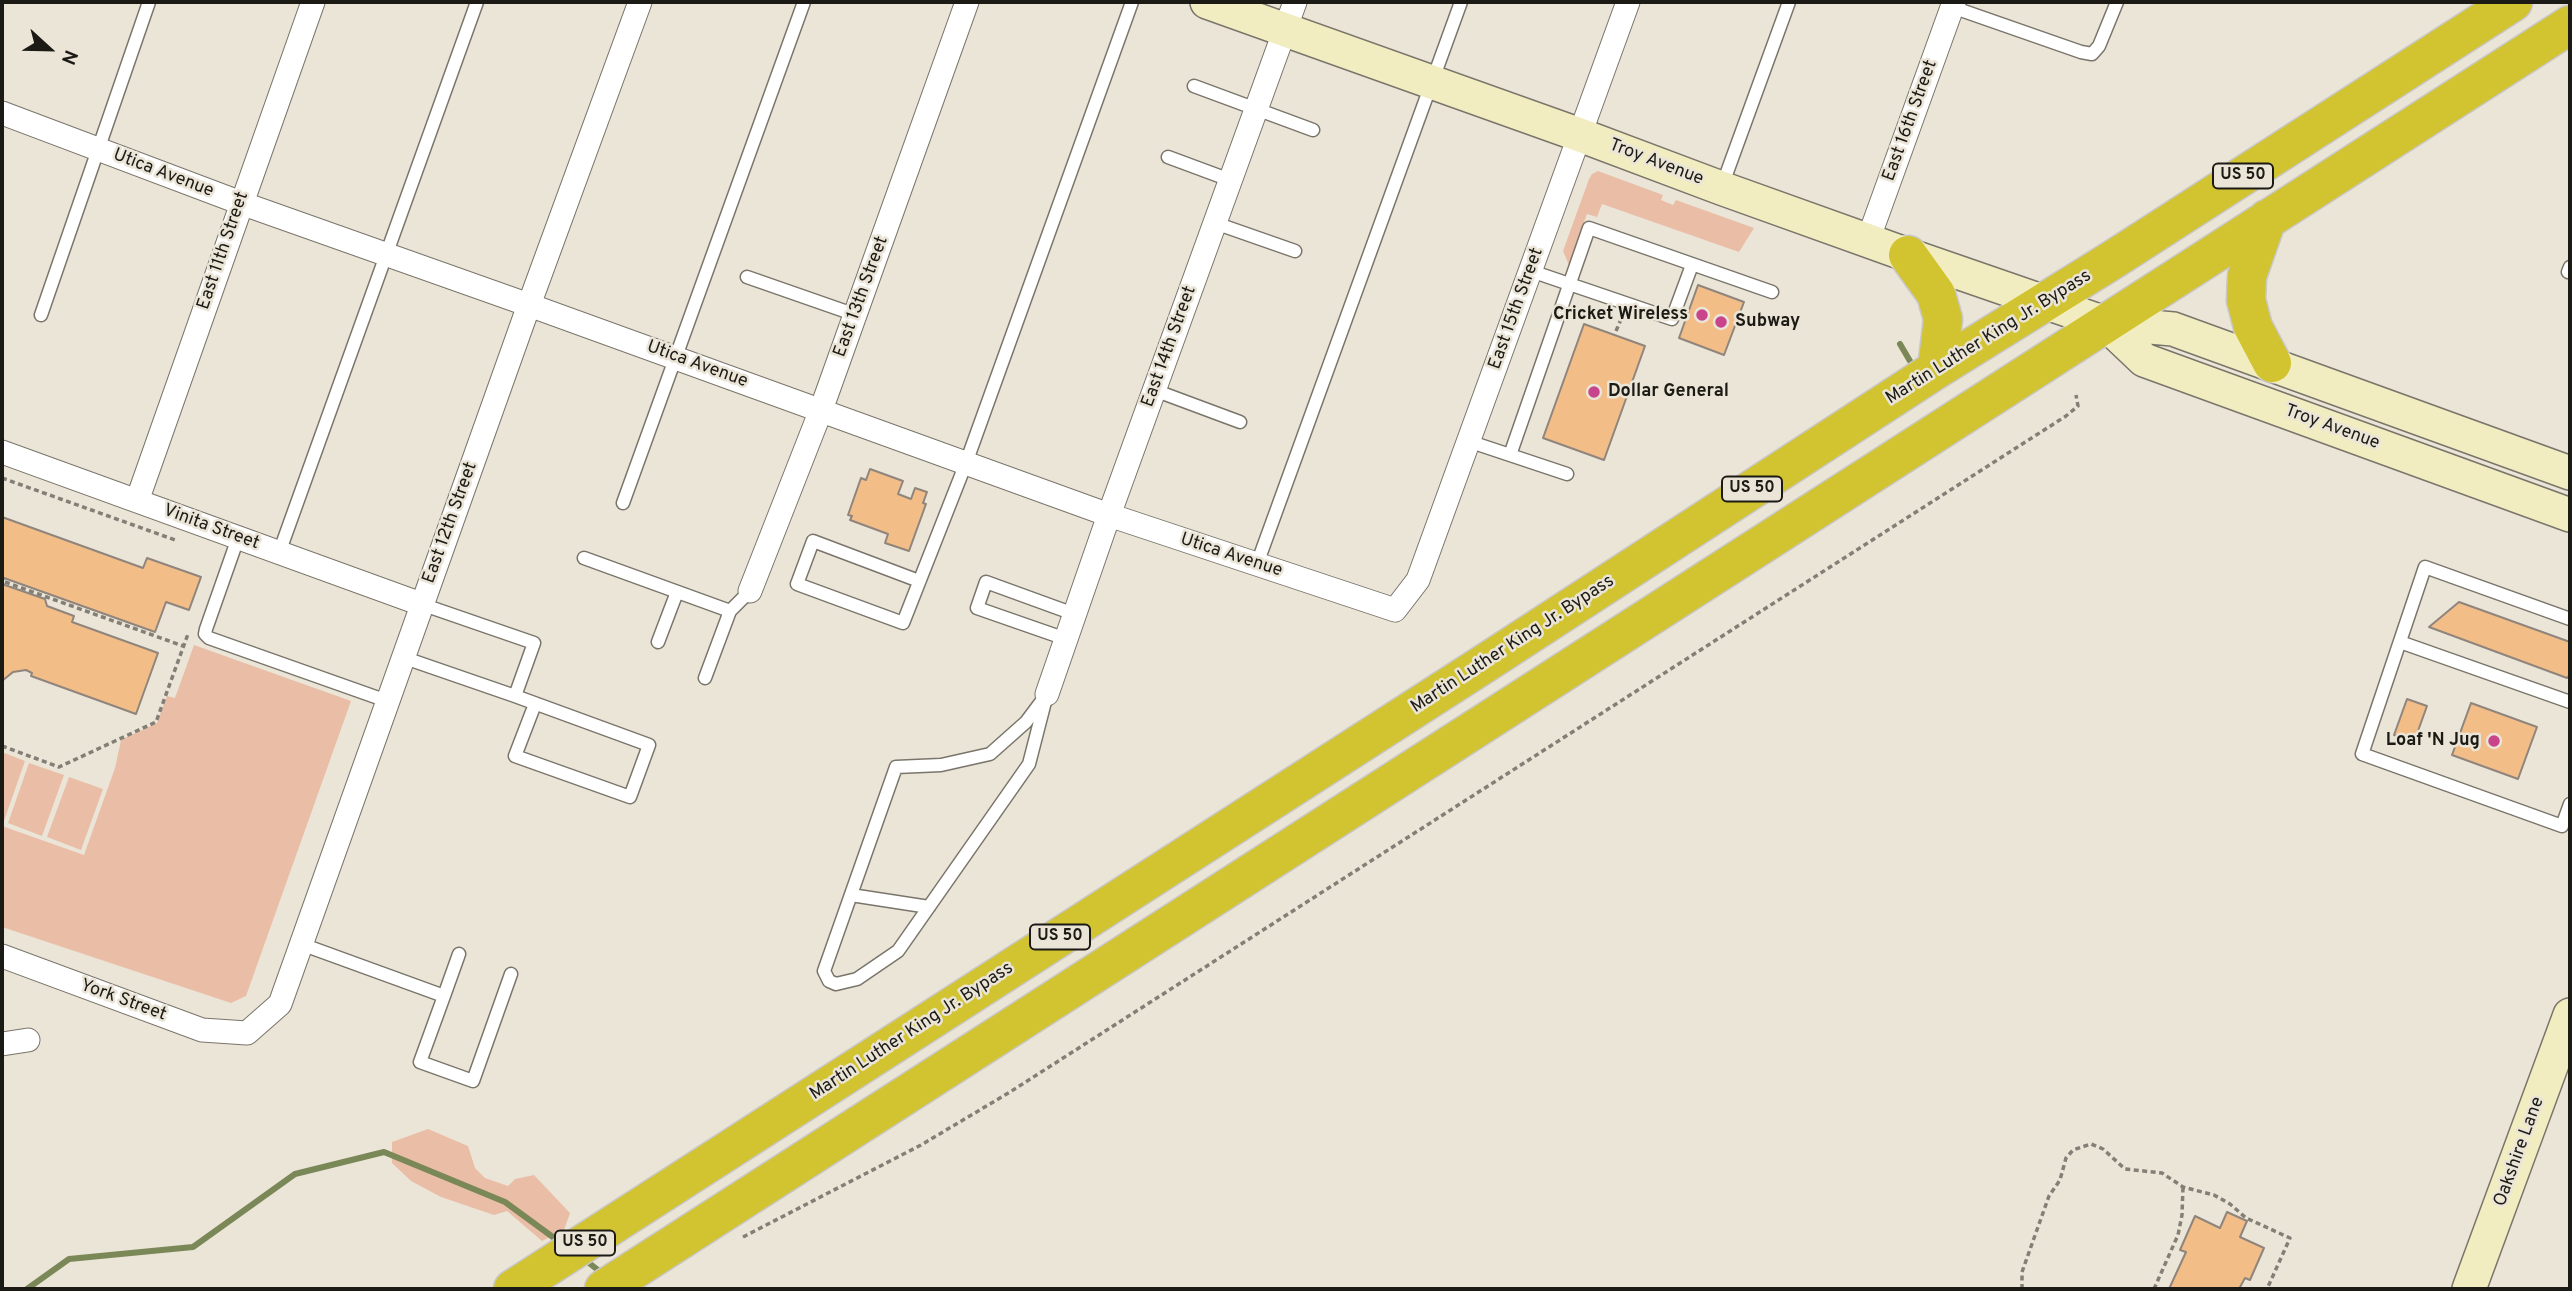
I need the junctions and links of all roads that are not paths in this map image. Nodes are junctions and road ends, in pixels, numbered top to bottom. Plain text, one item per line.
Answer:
1 (149, 2) edge
2 (313, 2) edge
3 (477, 2) edge
4 (640, 2) edge
5 (804, 2) edge
6 (967, 2) edge
7 (1132, 2) edge
8 (1207, 2) edge
9 (1461, 2) edge
10 (1628, 2) edge
11 (1789, 2) edge
12 (2117, 2) edge
13 (2513, 2) edge
14 (1953, 4) edge
15 (1290, 16) edge
16 (2570, 25) edge
17 (1432, 82) junction
18 (1194, 86) dead end
19 (1256, 110) junction
20 (2, 114) edge
21 (1313, 130) dead end
22 (1580, 135) junction
23 (97, 149) junction
24 (1168, 157) dead end
25 (1230, 180) junction
26 (1721, 188) junction
27 (241, 203) junction
28 (2267, 219) junction
29 (1215, 223) junction
30 (1868, 240) junction
31 (1295, 251) dead end
32 (386, 254) junction
33 (1909, 255) junction
34 (1692, 265) junction
35 (2570, 267) edge
36 (1531, 271) junction
37 (2570, 272) edge
38 (747, 277) dead end
39 (1570, 284) junction
40 (1772, 292) dead end
41 (2045, 302) junction
42 (529, 304) junction
43 (856, 314) junction
44 (41, 315) dead end
45 (2105, 323) junction
46 (675, 358) junction
47 (2272, 363) junction
48 (1937, 369) junction
49 (1154, 390) junction
50 (821, 410) junction
51 (1240, 422) dead end
52 (1468, 440) junction
53 (2, 452) edge
54 (1510, 455) junction
55 (966, 463) junction
56 (2570, 473) edge
57 (1567, 474) dead end
58 (137, 501) junction
59 (623, 503) dead end
60 (1109, 515) junction
61 (2570, 515) edge
62 (238, 538) junction
63 (279, 553) junction
64 (584, 558) dead end
65 (1257, 564) junction
66 (919, 581) junction
67 (750, 591) joint
68 (677, 592) junction
69 (421, 604) junction
70 (1395, 610) joint
71 (730, 611) junction
72 (1074, 614) junction
73 (2570, 618) edge
74 (1066, 639) junction
75 (658, 642) dead end
76 (2400, 642) junction
77 (402, 657) junction
78 (705, 678) dead end
79 (1047, 694) junction
80 (514, 696) junction
81 (387, 701) junction
82 (2570, 702) edge
83 (535, 704) junction
84 (2570, 804) edge
85 (851, 895) junction
86 (929, 907) junction
87 (301, 944) junction
88 (459, 954) dead end
89 (2, 956) edge
90 (511, 974) dead end
91 (444, 996) junction
92 (2570, 1015) edge
93 (247, 1033) joint
94 (28, 1040) dead end
95 (2, 1044) edge
96 (524, 1282) edge
97 (604, 1289) edge
98 (2469, 1289) edge

1 - 23 lane
2 - 27 street, East 11th Street
3 - 32 lane
4 - 42 street, East 12th Street
5 - 46 lane
6 - 43 street, East 13th Street
7 - 55 lane
8 - 15 street, Troy Avenue
9 - 17 lane
10 - 22 street, East 15th Street
11 - 26 lane
12 - 14 lane
13 - 41 highway, Martin Luther King Jr. Bypass / US 50
14 - 30 street, East 16th Street
15 - 17 street, Troy Avenue
15 - 19 street, East 14th Street
16 - 28 highway, US 50
17 - 22 street, Troy Avenue
17 - 65 lane
18 - 19 lane
19 - 21 lane
19 - 25 street, East 14th Street
20 - 23 street, Utica Avenue
22 - 26 street, Troy Avenue
22 - 36 street, East 15th Street
23 - 27 street, Utica Avenue
23 - 44 lane
24 - 25 lane
25 - 29 street, East 14th Street
26 - 30 street, Troy Avenue
27 - 32 street, Utica Avenue
27 - 58 street, East 11th Street
28 - 45 highway, US 50
28 - 47 highway
29 - 31 lane
29 - 49 street, East 14th Street
30 - 33 street, Troy Avenue
32 - 42 street, Utica Avenue
32 - 63 lane
33 - 41 street, Troy Avenue
33 - 48 highway
34 - 39 lane
34 - 39 lane
34 - 40 lane
35 - 37 lane
36 - 39 lane
36 - 52 street, East 15th Street
38 - 43 lane
39 - 54 lane
41 - 45 street, Troy Avenue
41 - 48 highway, Martin Luther King Jr. Bypass / US 50
42 - 46 street, Utica Avenue
42 - 69 street, East 12th Street
43 - 50 street, East 13th Street
45 - 47 street, Troy Avenue
45 - 61 street, Troy Avenue
45 - 97 highway, US 50
46 - 50 street, Utica Avenue
46 - 59 lane
47 - 56 street, Troy Avenue
48 - 96 highway, Martin Luther King Jr. Bypass / US 50
49 - 51 lane
49 - 60 street, East 14th Street
50 - 55 street, Utica Avenue
50 - 67 street, East 13th Street
52 - 54 lane
52 - 70 street, East 15th Street
53 - 58 street, Vinita Street
54 - 57 lane
55 - 60 street, Utica Avenue
55 - 66 lane
58 - 62 street, Vinita Street
60 - 65 street, Utica Avenue
60 - 72 street, East 14th Street
62 - 63 street, Vinita Street
62 - 81 lane
63 - 69 street, Vinita Street
64 - 68 lane
65 - 70 street, Utica Avenue
66 - 66 lane
67 - 71 lane
68 - 71 lane
68 - 75 lane
69 - 77 street, East 12th Street
69 - 80 lane
71 - 78 lane
72 - 74 street, East 14th Street
72 - 74 lane
73 - 76 lane
74 - 79 street, East 14th Street
76 - 82 lane
76 - 84 lane
77 - 80 lane
77 - 81 street, East 12th Street
79 - 85 lane
79 - 86 lane
80 - 83 lane
81 - 87 street, East 12th Street
83 - 83 lane
85 - 86 lane
85 - 86 lane
87 - 91 lane
87 - 93 street, East 12th Street
88 - 91 lane
89 - 93 street, York Street
90 - 91 lane
92 - 98 street, Oakshire Lane
94 - 95 street

